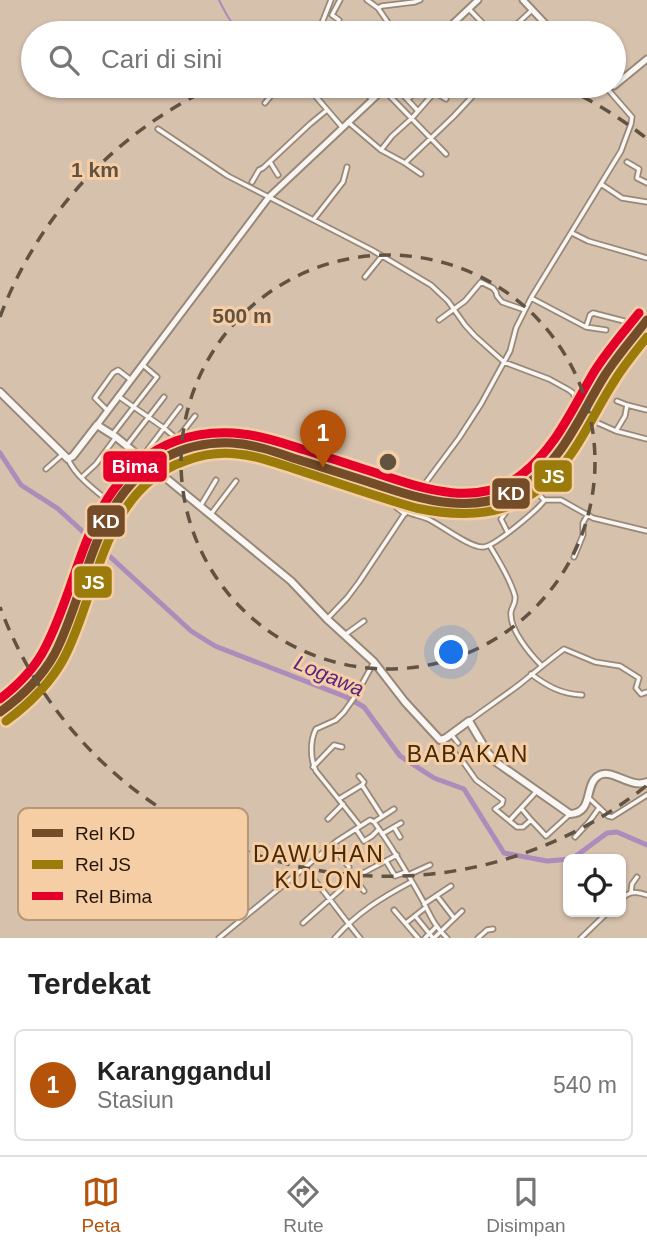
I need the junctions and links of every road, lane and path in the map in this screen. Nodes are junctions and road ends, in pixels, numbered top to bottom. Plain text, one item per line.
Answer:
1 (331, 0) edge
2 (340, 0) edge
3 (367, 0) edge
4 (420, 0) edge
5 (523, 0) edge
6 (476, 1) edge
7 (378, 8) junction
8 (469, 9) junction
9 (532, 9) junction
10 (339, 20) dead end
11 (323, 21) edge
12 (387, 21) edge
13 (458, 21) edge
14 (480, 21) edge
15 (522, 21) edge
16 (543, 21) edge
17 (647, 59) edge
18 (626, 76) edge
19 (269, 98) edge
20 (317, 98) edge
21 (394, 98) edge
22 (429, 98) edge
23 (470, 98) edge
24 (616, 98) edge
25 (372, 99) edge
26 (408, 99) edge
27 (265, 103) dead end
28 (327, 110) junction
29 (418, 111) junction
30 (412, 118) junction
31 (348, 122) junction
32 (342, 127) junction
33 (158, 129) dead end
34 (431, 138) junction
35 (381, 150) junction
36 (446, 154) dead end
37 (270, 162) junction
38 (627, 162) dead end
39 (405, 163) junction
40 (347, 167) dead end
41 (421, 174) dead end
42 (278, 175) dead end
43 (252, 182) dead end
44 (647, 183) edge
45 (601, 184) junction
46 (269, 197) junction
47 (647, 202) edge
48 (314, 219) junction
49 (572, 233) junction
50 (382, 256) junction
51 (647, 258) edge
52 (365, 277) dead end
53 (531, 298) junction
54 (454, 309) junction
55 (524, 310) junction
56 (439, 320) dead end
57 (586, 327) junction
58 (606, 330) dead end
59 (635, 333) dead end
60 (640, 338) dead end
61 (647, 340) edge
62 (504, 362) junction
63 (143, 364) junction
64 (131, 380) junction
65 (0, 392) edge
66 (609, 392) dead end
67 (118, 396) junction
68 (164, 397) dead end
69 (617, 401) dead end
70 (627, 405) junction
71 (134, 406) junction
72 (180, 407) dead end
73 (108, 410) junction
74 (647, 410) edge
75 (195, 416) dead end
76 (576, 416) dead end
77 (149, 417) junction
78 (589, 419) junction
79 (97, 425) junction
80 (164, 428) junction
81 (616, 431) junction
82 (114, 436) junction
83 (177, 439) junction
84 (647, 439) edge
85 (127, 447) junction
86 (66, 456) junction
87 (156, 457) dead end
88 (141, 458) junction
89 (46, 469) dead end
90 (317, 469) dead end
91 (82, 477) junction
92 (216, 480) dead end
93 (236, 481) dead end
94 (536, 491) junction
95 (395, 497) junction
96 (107, 500) junction
97 (544, 500) junction
98 (201, 506) junction
99 (407, 512) junction
100 (97, 513) dead end
101 (211, 514) junction
102 (588, 514) junction
103 (647, 531) edge
104 (508, 533) junction
105 (490, 546) junction
106 (574, 557) dead end
107 (327, 619) junction
108 (364, 621) dead end
109 (344, 636) junction
110 (374, 662) junction
111 (541, 666) junction
112 (531, 674) junction
113 (647, 692) edge
114 (582, 695) dead end
115 (469, 721) junction
116 (451, 734) junction
117 (442, 740) junction
118 (458, 743) dead end
119 (342, 747) dead end
120 (313, 767) junction
121 (359, 776) dead end
122 (647, 782) edge
123 (362, 785) junction
124 (538, 791) junction
125 (647, 794) edge
126 (588, 797) junction
127 (339, 799) junction
128 (343, 804) junction
129 (394, 808) dead end
130 (521, 808) junction
131 (599, 808) junction
132 (570, 814) junction
133 (382, 816) junction
134 (328, 819) dead end
135 (510, 820) junction
136 (531, 820) junction
137 (374, 821) junction
138 (401, 823) dead end
139 (358, 827) junction
140 (394, 827) junction
141 (379, 829) junction
142 (382, 834) junction
143 (400, 837) dead end
144 (575, 837) dead end
145 (332, 846) junction
146 (397, 855) junction
147 (386, 861) junction
148 (430, 865) dead end
149 (349, 867) dead end
150 (304, 868) junction
151 (407, 873) junction
152 (636, 877) dead end
153 (355, 879) junction
154 (411, 882) junction
155 (451, 886) dead end
156 (364, 891) dead end
157 (631, 892) junction
158 (647, 895) edge
159 (437, 896) junction
160 (626, 896) edge
161 (329, 900) junction
162 (425, 906) junction
163 (394, 909) dead end
164 (461, 911) dead end
165 (248, 914) edge
166 (416, 917) junction
167 (603, 917) edge
168 (454, 918) junction
169 (241, 920) edge
170 (303, 923) dead end
171 (406, 923) junction
172 (348, 924) junction
173 (436, 927) junction
174 (493, 929) dead end
175 (440, 932) junction
176 (430, 937) edge
177 (584, 937) edge
178 (219, 938) edge
179 (335, 938) edge
180 (360, 938) edge
181 (418, 938) edge
182 (446, 938) edge
183 (478, 938) edge

1 - 11 street
2 - 10 street
3 - 7 street
4 - 7 street
5 - 9 street
6 - 8 street
7 - 12 street
8 - 13 street
8 - 14 street
9 - 15 street
9 - 16 street
17 - 18 street
19 - 27 street
20 - 28 street
21 - 30 street
22 - 29 street
23 - 34 street
24 - 45 street
25 - 31 street
26 - 29 street
28 - 32 street
28 - 37 street
29 - 30 street
30 - 34 street
30 - 35 street
31 - 32 street
31 - 35 street
32 - 46 street
33 - 46 street
34 - 36 street
34 - 39 street
35 - 39 street
37 - 42 street
37 - 43 street
38 - 44 street
39 - 41 street
40 - 48 street
45 - 47 street
45 - 49 street
46 - 48 street
46 - 63 street
48 - 50 street
49 - 51 street
49 - 53 street
50 - 52 street
50 - 54 street
53 - 55 street
53 - 57 street
54 - 55 street
54 - 56 street
54 - 62 street
55 - 62 street
57 - 58 street
57 - 59 street
60 - 61 street
62 - 76 street
62 - 99 street
63 - 64 street
63 - 71 street
64 - 67 street
64 - 73 street
65 - 86 main road
66 - 78 street
67 - 71 street
67 - 73 street
68 - 77 street
69 - 70 street
70 - 74 street
70 - 81 street
71 - 77 street
71 - 82 street
72 - 80 street
73 - 79 street
75 - 83 street
77 - 80 street
77 - 85 street
78 - 81 street
78 - 94 street
79 - 82 main road
79 - 86 main road
80 - 83 street
80 - 88 street
81 - 84 street
82 - 85 main road
82 - 91 street
83 - 87 street
85 - 88 main road
86 - 89 street
86 - 91 street
88 - 96 street
88 - 98 main road
90 - 95 street
91 - 96 street
92 - 98 street
93 - 101 street
94 - 97 street
94 - 104 street
95 - 99 street
95 - 99 street
96 - 100 street
97 - 102 street
97 - 104 street
98 - 101 main road
99 - 105 street
99 - 107 street
101 - 107 main road
102 - 103 street
102 - 106 street
104 - 105 street
105 - 111 street
107 - 109 main road
108 - 109 street
109 - 110 main road
110 - 117 main road
110 - 120 street
111 - 112 street
111 - 113 street
112 - 114 street
112 - 115 street
115 - 116 main road
115 - 124 main road
116 - 117 main road
116 - 118 street
117 - 135 street
119 - 120 street
120 - 127 street
121 - 123 street
122 - 126 main road
123 - 127 street
123 - 133 street
124 - 130 street
124 - 132 main road
125 - 131 street
126 - 131 street
126 - 132 main road
127 - 128 street
128 - 134 street
128 - 139 street
129 - 133 street
130 - 135 street
130 - 136 street
131 - 144 street
132 - 136 street
133 - 137 street
135 - 136 street
137 - 139 street
137 - 141 street
138 - 140 street
139 - 141 street
139 - 145 street
140 - 142 street
140 - 143 street
141 - 142 street
142 - 146 street
145 - 149 street
145 - 150 street
146 - 147 street
146 - 151 street
147 - 151 street
147 - 153 street
148 - 151 street
150 - 161 street
150 - 165 street
151 - 154 street
152 - 157 street
153 - 156 street
153 - 161 street
154 - 162 street
154 - 172 street
155 - 159 street
157 - 158 street
157 - 160 street
159 - 162 street
159 - 168 street
161 - 170 street
161 - 172 street
162 - 166 street
162 - 173 street
163 - 171 street
164 - 168 street
166 - 171 street
166 - 176 street
167 - 177 street
168 - 175 street
169 - 178 street
171 - 181 street
172 - 179 street
172 - 180 street
173 - 175 street
173 - 176 street
174 - 183 street
175 - 176 street
175 - 182 street

